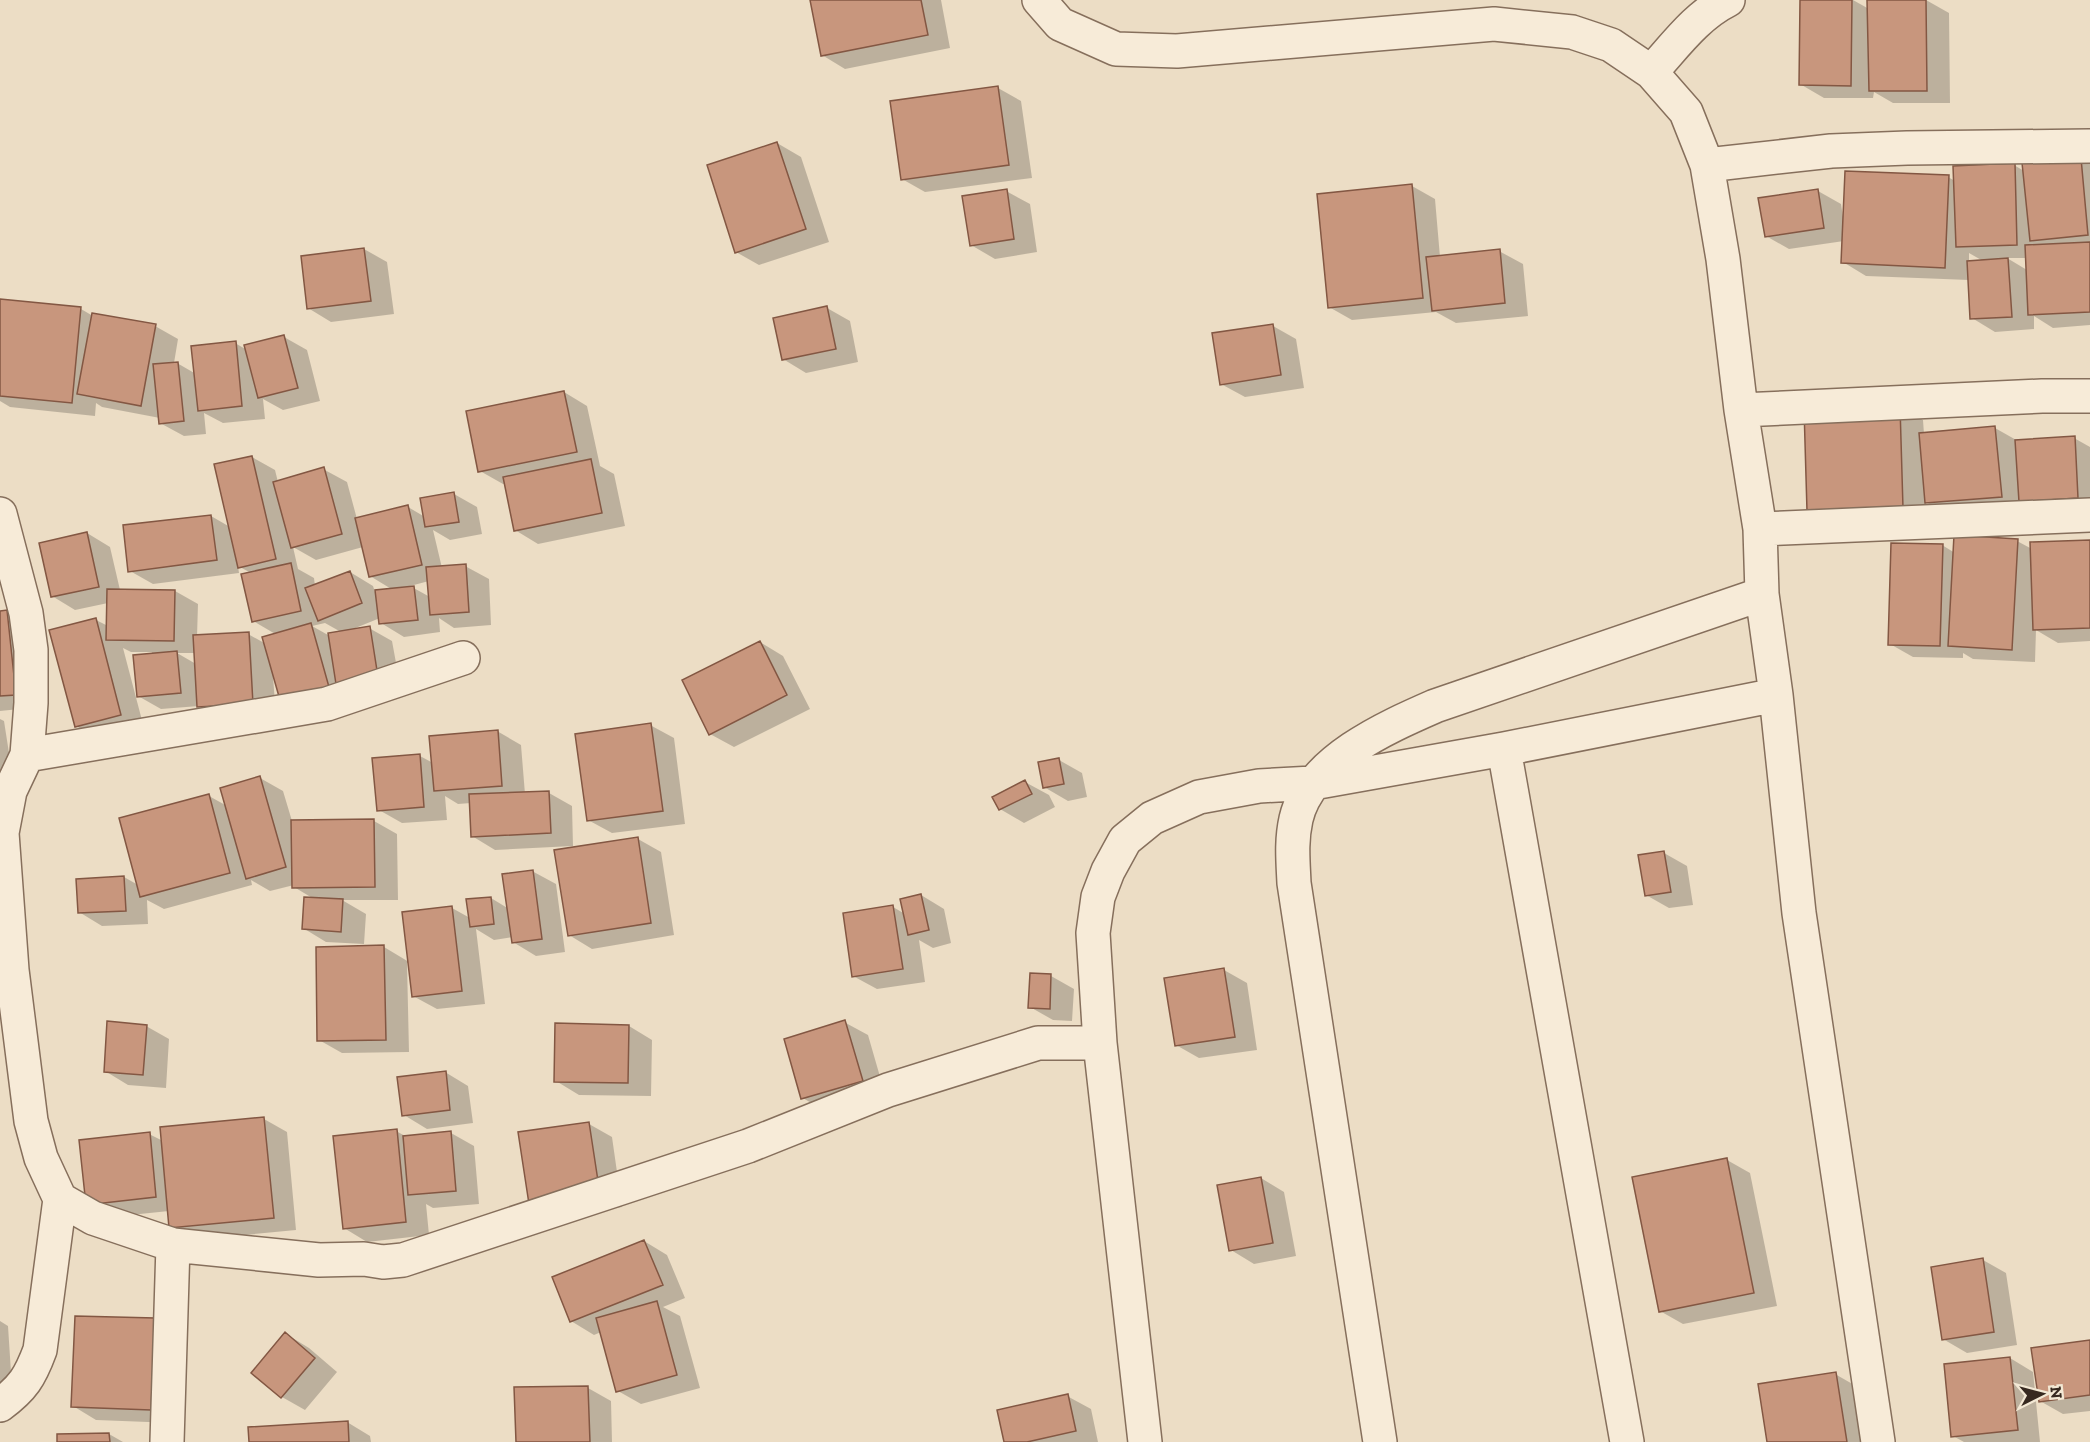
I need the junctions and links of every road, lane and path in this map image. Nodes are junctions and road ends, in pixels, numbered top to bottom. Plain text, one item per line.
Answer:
1 (1039, 0) edge
2 (1728, 0) edge
3 (1651, 72) junction
4 (2090, 146) edge
5 (1707, 165) junction
6 (2090, 396) edge
7 (1741, 410) junction
8 (0, 514) edge
9 (2090, 515) edge
10 (1760, 530) junction
11 (1762, 594) junction
12 (463, 658) dead end
13 (1776, 695) junction
14 (1504, 749) junction
15 (27, 754) junction
16 (1313, 783) junction
17 (1100, 1043) junction
18 (60, 1199) junction
19 (173, 1245) junction
20 (0, 1405) edge
21 (167, 1442) edge
22 (1145, 1442) edge
23 (1380, 1442) edge
24 (1627, 1442) edge
25 (1878, 1442) edge

1 - 3 street
2 - 3 street
3 - 5 street
4 - 5 street
5 - 7 street
6 - 7 street
7 - 10 street
8 - 15 street
9 - 10 street
10 - 11 street
11 - 13 street
11 - 16 street
12 - 15 street
13 - 14 street
13 - 25 street
14 - 16 street
14 - 24 street
15 - 18 street
16 - 17 street
16 - 23 street
17 - 19 street
17 - 22 street
18 - 19 street
18 - 20 street
19 - 21 street

